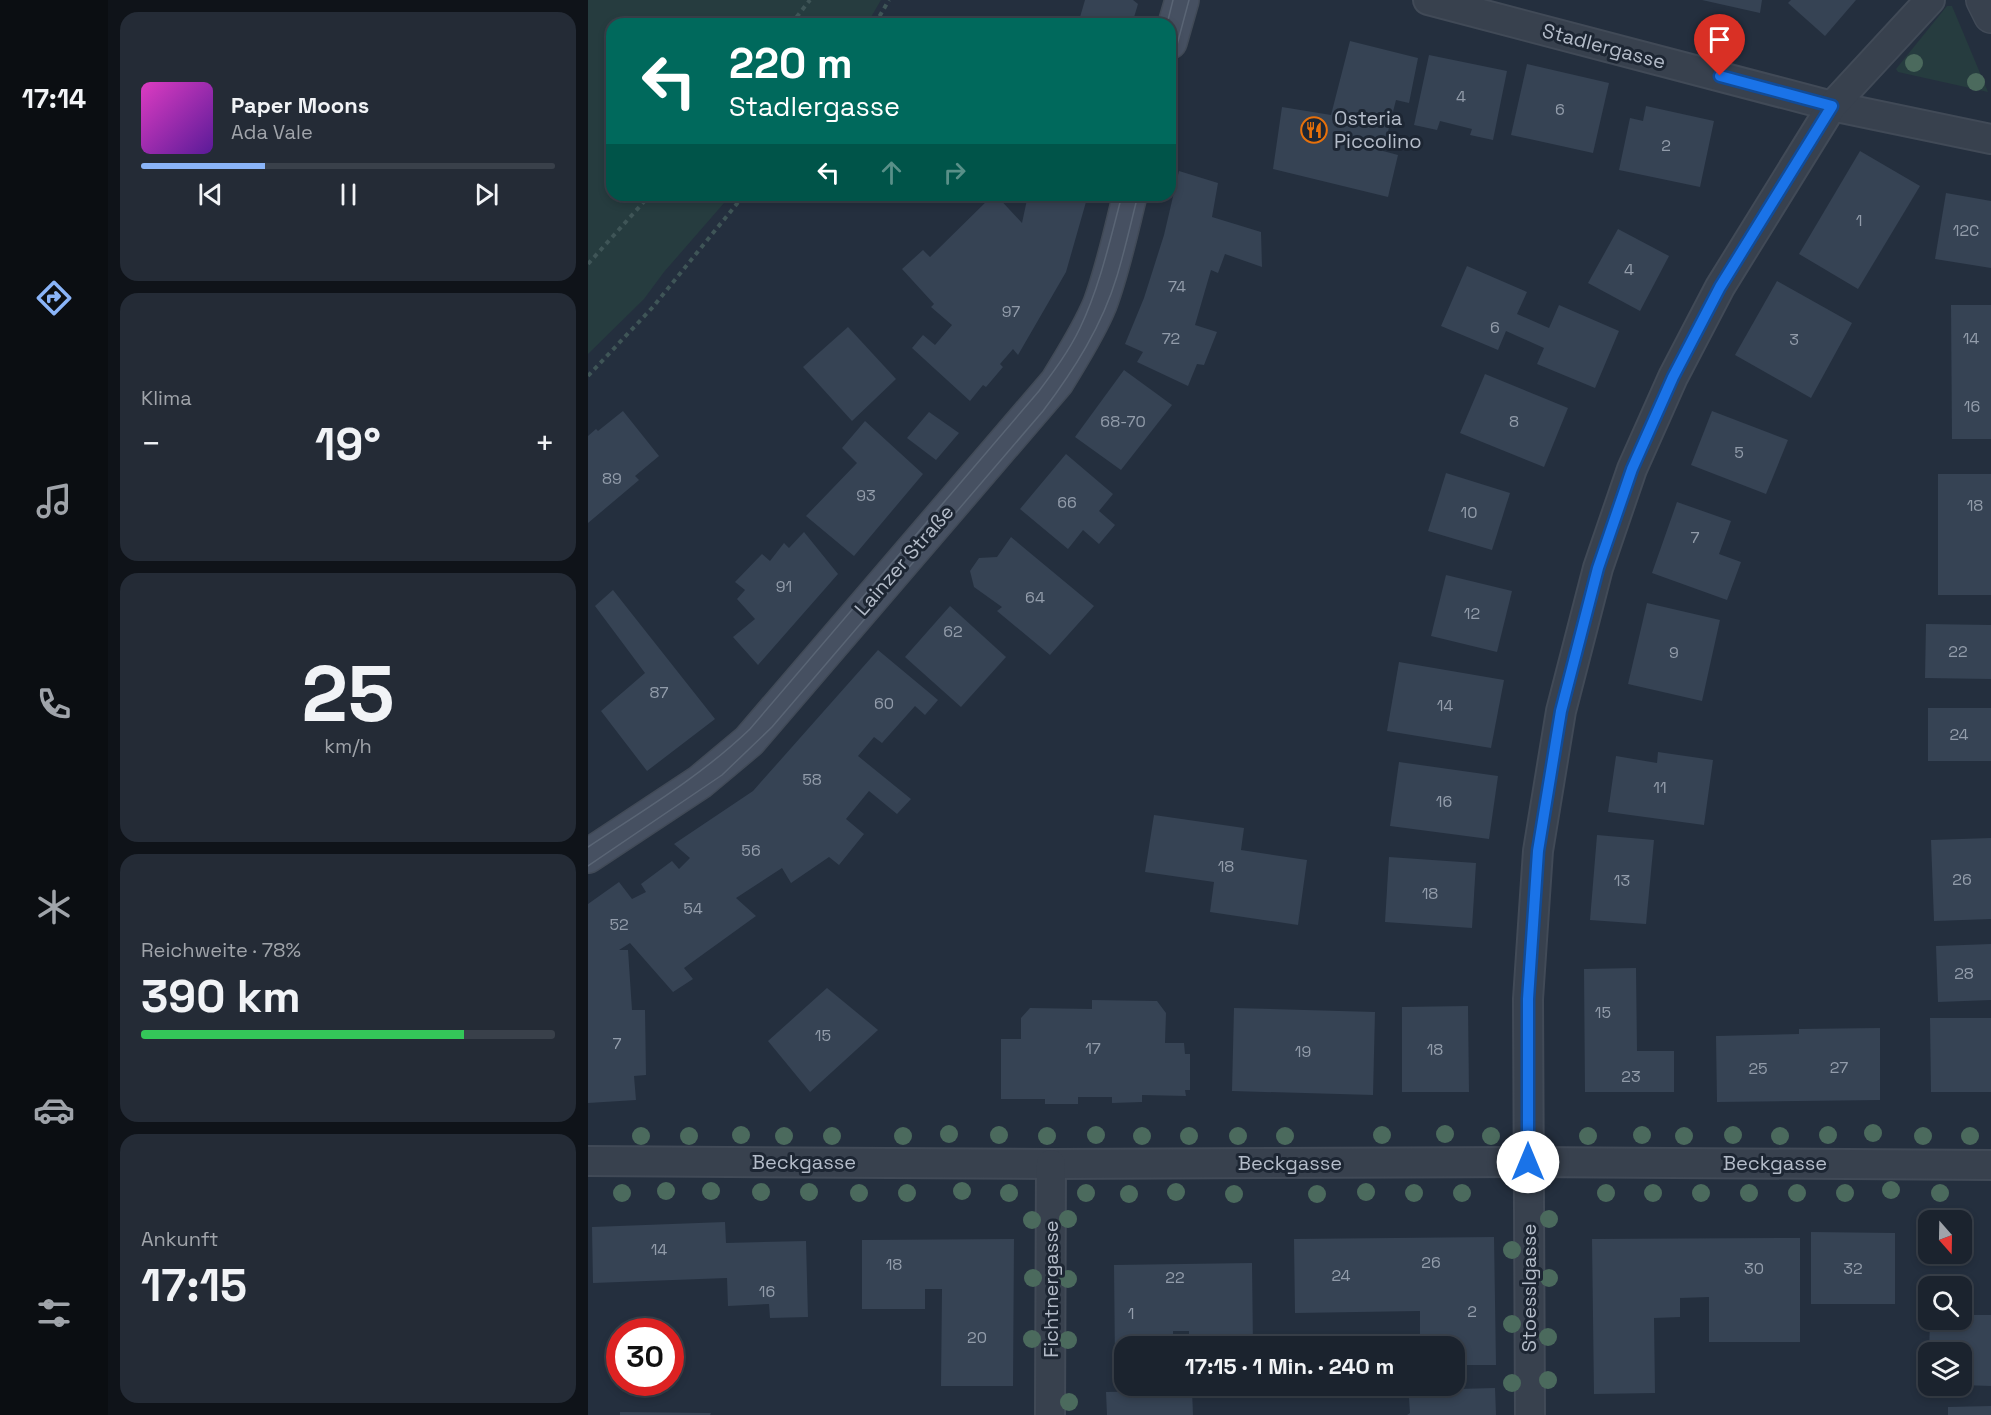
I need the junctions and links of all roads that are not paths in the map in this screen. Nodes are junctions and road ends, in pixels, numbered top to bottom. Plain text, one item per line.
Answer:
1 (1182, 0) edge
2 (1428, 0) edge
3 (1930, 0) edge
4 (1983, 0) edge
5 (1991, 16) edge
6 (1176, 21) edge
7 (1832, 106) junction
8 (1991, 140) edge
9 (1128, 201) edge
10 (588, 856) edge
11 (588, 1161) edge
12 (1528, 1162) junction
13 (1051, 1164) junction
14 (1991, 1165) edge
15 (1050, 1415) edge
16 (1530, 1415) edge

1 - 6 main road
2 - 7 street, Stadlergasse
3 - 7 street, Stoesslgasse
4 - 5 street
7 - 8 street, Stadlergasse
7 - 12 street, Stoesslgasse
9 - 10 main road, Lainzer Straße
11 - 13 street, Beckgasse
12 - 13 street, Beckgasse
12 - 14 street, Beckgasse
12 - 16 street, Stoesslgasse
13 - 15 street, Fichtnergasse

